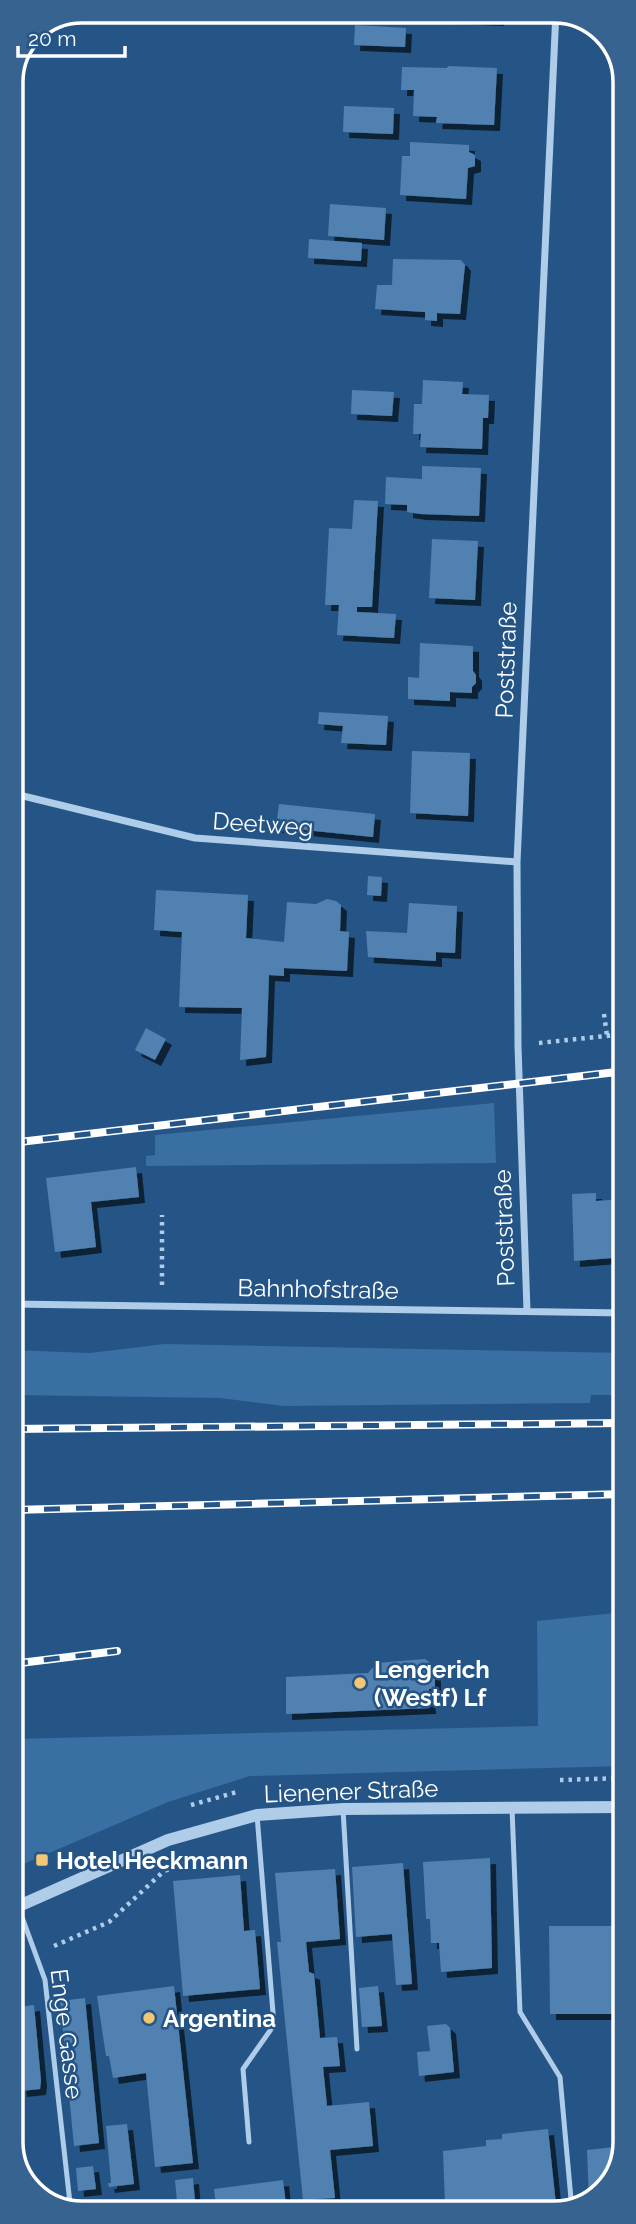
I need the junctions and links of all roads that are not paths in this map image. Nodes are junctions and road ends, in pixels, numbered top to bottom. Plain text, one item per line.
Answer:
1 (555, 23) edge
2 (23, 796) edge
3 (517, 862) junction
4 (23, 1304) edge
5 (527, 1311) junction
6 (613, 1313) edge
7 (613, 1807) edge
8 (512, 1808) junction
9 (343, 1809) junction
10 (257, 1815) junction
11 (23, 1904) edge
12 (23, 1924) edge
13 (357, 2049) dead end
14 (249, 2143) dead end
15 (70, 2199) edge
16 (571, 2199) edge

1 - 3 street, Poststraße
2 - 3 street, Deetweg
3 - 5 street, Poststraße
4 - 5 street, Bahnhofstraße
5 - 6 street, Bahnhofstraße
7 - 8 street, Lienener Straße
8 - 9 street, Lienener Straße
8 - 16 lane
9 - 10 street, Lienener Straße
9 - 13 lane
10 - 11 street, Lienener Straße
10 - 14 lane
12 - 15 lane, Enge Gasse

